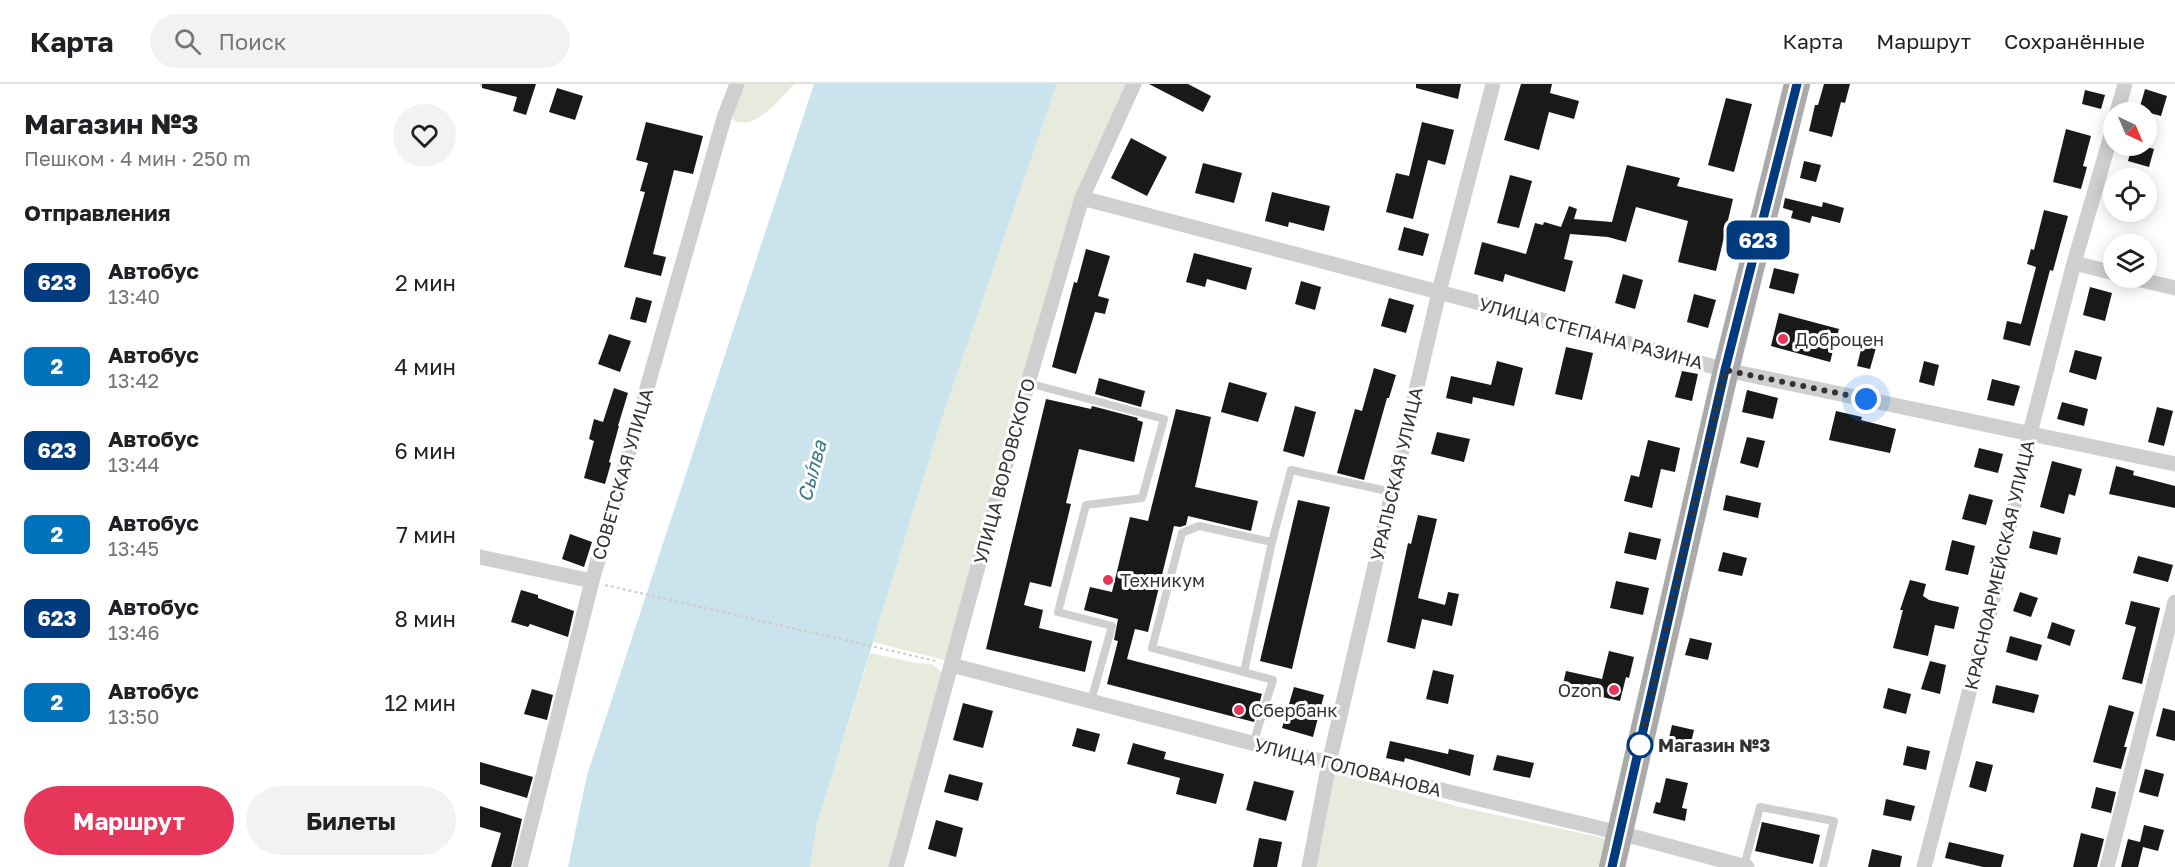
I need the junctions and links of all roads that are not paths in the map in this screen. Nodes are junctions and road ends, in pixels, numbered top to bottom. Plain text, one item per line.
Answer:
1 (737, 84) edge
2 (1134, 84) edge
3 (1493, 84) edge
4 (1797, 84) edge
5 (2125, 84) edge
6 (2120, 102) edge
7 (2105, 156) edge
8 (1082, 198) junction
9 (2074, 263) junction
10 (2103, 270) edge
11 (2157, 284) edge
12 (2175, 288) edge
13 (1439, 292) junction
14 (1725, 370) junction
15 (1028, 383) junction
16 (2030, 433) junction
17 (2175, 464) edge
18 (1392, 492) junction
19 (1272, 542) junction
20 (480, 557) edge
21 (596, 582) junction
22 (2175, 602) edge
23 (946, 664) junction
24 (1244, 672) junction
25 (1091, 701) junction
26 (1253, 744) junction
27 (1329, 763) junction
28 (1620, 833) junction
29 (520, 867) edge
30 (896, 867) edge
31 (1309, 867) edge
32 (1612, 867) edge
33 (1745, 867) edge
34 (1823, 867) edge
35 (1924, 867) edge
36 (2107, 867) edge

1 - 21 street, СОВЕТСКАЯ УЛИЦА
2 - 8 street, УЛИЦА ВОРОВСКОГО
3 - 13 street, УРАЛЬСКАЯ УЛИЦА
4 - 14 main road
5 - 6 street
7 - 9 street, КРАСНОАРМЕЙСКАЯ УЛИЦА
8 - 13 street, УЛИЦА СТЕПАНА РАЗИНА
8 - 15 street, УЛИЦА ВОРОВСКОГО
9 - 10 street
9 - 16 street, КРАСНОАРМЕЙСКАЯ УЛИЦА
11 - 12 street
13 - 14 street, УЛИЦА СТЕПАНА РАЗИНА
13 - 18 street, УРАЛЬСКАЯ УЛИЦА
14 - 16 street, УЛИЦА СТЕПАНА РАЗИНА
14 - 28 main road
15 - 23 street, УЛИЦА ВОРОВСКОГО
15 - 25 lane
16 - 17 street, УЛИЦА СТЕПАНА РАЗИНА
16 - 35 street, КРАСНОАРМЕЙСКАЯ УЛИЦА
18 - 19 lane
18 - 27 street, УРАЛЬСКАЯ УЛИЦА
19 - 24 lane
19 - 24 lane
20 - 21 street
21 - 29 street, СОВЕТСКАЯ УЛИЦА
22 - 36 street
23 - 25 street, УЛИЦА ГОЛОВАНОВА
23 - 30 street, УЛИЦА ВОРОВСКОГО
24 - 26 lane
25 - 26 street, УЛИЦА ГОЛОВАНОВА
26 - 27 street, УЛИЦА ГОЛОВАНОВА
27 - 28 street, УЛИЦА ГОЛОВАНОВА
27 - 31 street, УРАЛЬСКАЯ УЛИЦА
28 - 32 main road
28 - 33 street, УЛИЦА ГОЛОВАНОВА
33 - 34 lane

